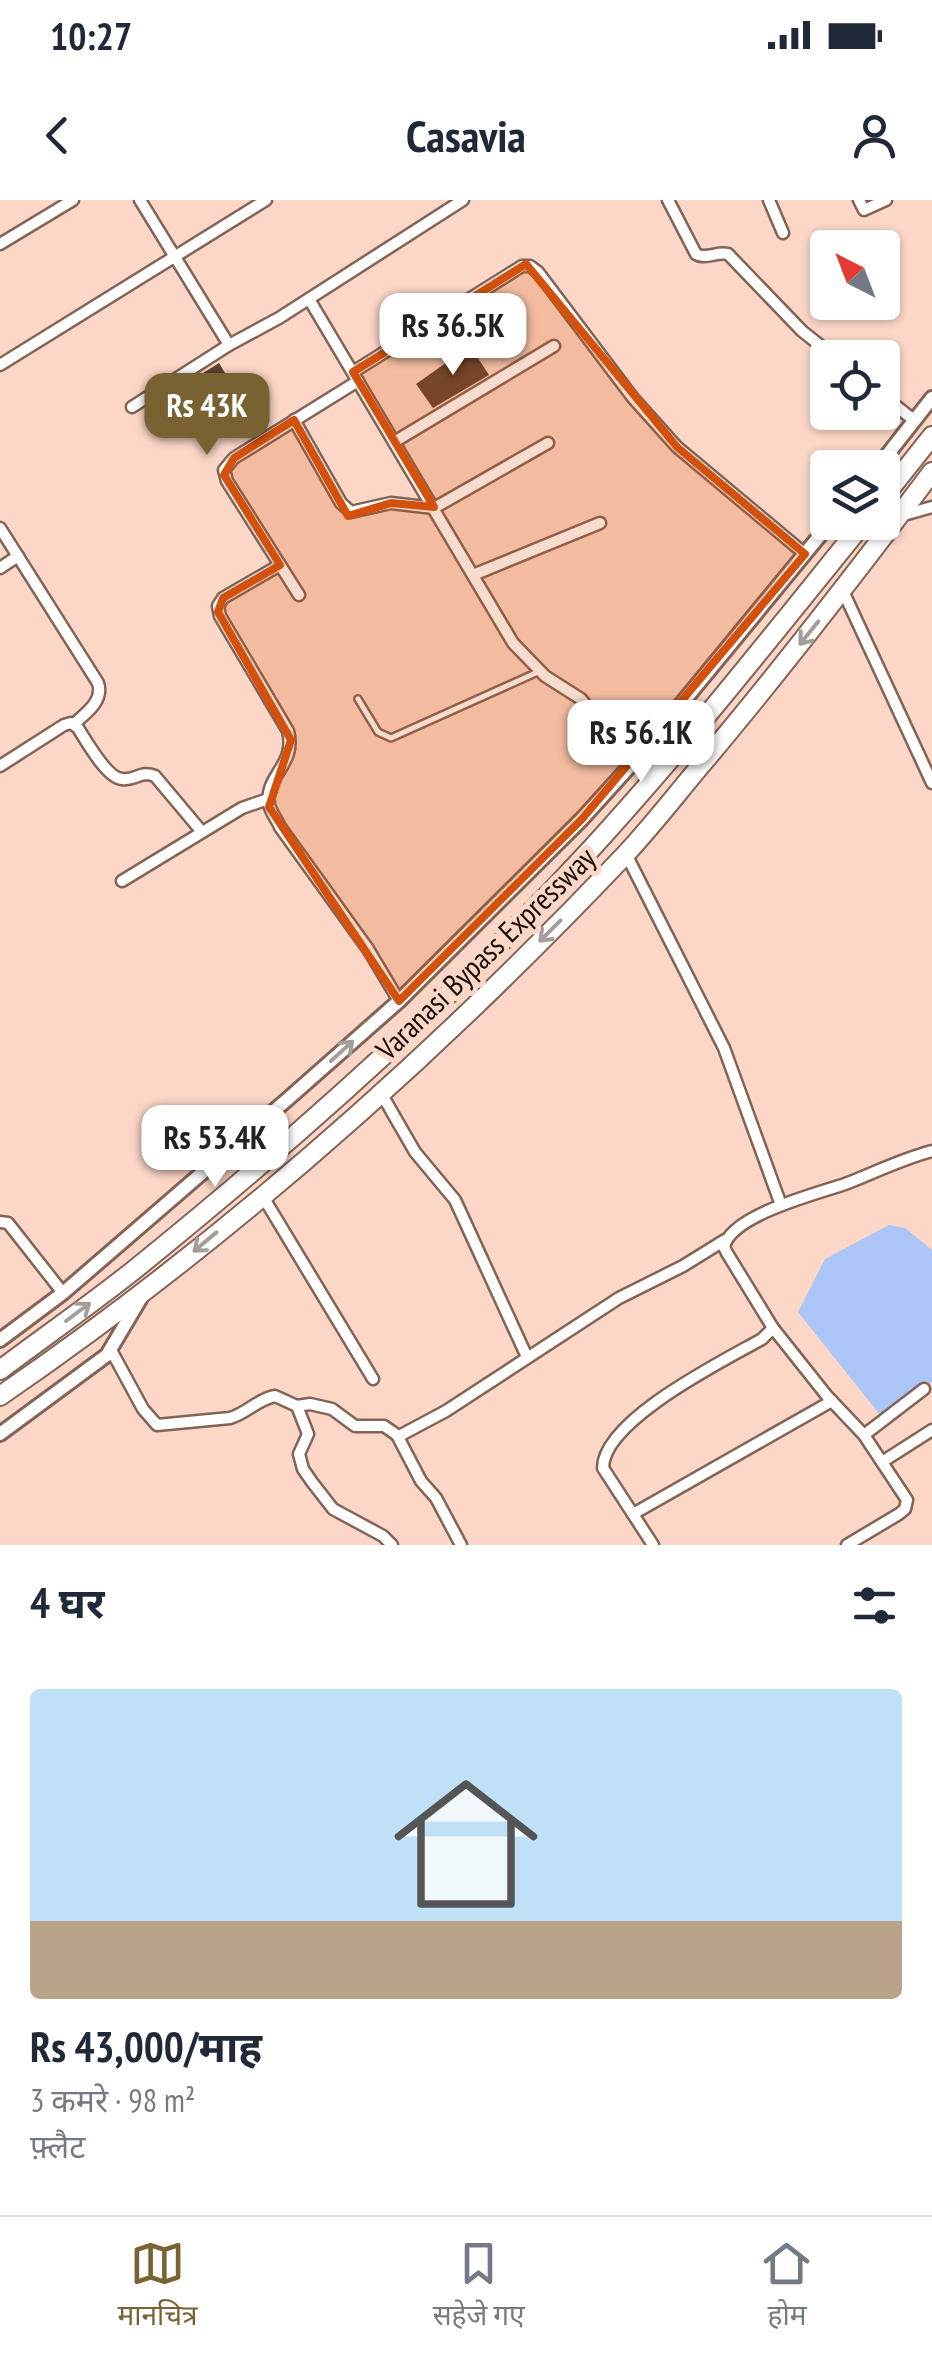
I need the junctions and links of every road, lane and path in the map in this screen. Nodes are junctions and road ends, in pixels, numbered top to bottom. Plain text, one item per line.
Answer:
1 (73, 200) edge
2 (140, 200) edge
3 (266, 200) edge
4 (463, 200) edge
5 (668, 200) edge
6 (769, 200) edge
7 (858, 200) edge
8 (886, 200) edge
9 (783, 233) dead end
10 (0, 244) edge
11 (173, 257) junction
12 (309, 299) junction
13 (813, 340) edge
14 (229, 346) junction
15 (554, 346) dead end
16 (0, 365) edge
17 (355, 376) junction
18 (932, 398) edge
19 (132, 407) dead end
20 (900, 409) edge
21 (294, 420) junction
22 (915, 421) junction
23 (932, 436) edge
24 (394, 442) junction
25 (548, 442) dead end
26 (891, 450) edge
27 (932, 472) edge
28 (900, 477) edge
29 (932, 507) edge
30 (434, 508) junction
31 (900, 515) edge
32 (900, 516) edge
33 (600, 523) dead end
34 (0, 528) edge
35 (817, 540) edge
36 (849, 540) edge
37 (881, 540) edge
38 (806, 554) junction
39 (18, 556) junction
40 (280, 564) junction
41 (0, 568) edge
42 (473, 575) junction
43 (843, 591) junction
44 (299, 594) dead end
45 (540, 671) junction
46 (358, 700) dead end
47 (74, 724) junction
48 (632, 764) junction
49 (0, 766) edge
50 (932, 783) edge
51 (268, 799) junction
52 (202, 832) junction
53 (626, 854) junction
54 (122, 881) dead end
55 (398, 1000) junction
56 (381, 1093) junction
57 (932, 1151) edge
58 (262, 1195) junction
59 (781, 1205) junction
60 (0, 1222) edge
61 (726, 1240) junction
62 (63, 1293) junction
63 (143, 1294) junction
64 (773, 1328) junction
65 (0, 1340) edge
66 (111, 1350) junction
67 (527, 1357) junction
68 (0, 1370) edge
69 (373, 1379) dead end
70 (924, 1389) dead end
71 (0, 1396) edge
72 (832, 1401) junction
73 (297, 1406) junction
74 (932, 1430) edge
75 (0, 1434) edge
76 (398, 1435) junction
77 (864, 1435) junction
78 (882, 1462) junction
79 (634, 1514) junction
80 (392, 1545) edge
81 (461, 1545) edge
82 (653, 1545) edge
83 (847, 1545) edge

1 - 10 street
2 - 11 street
3 - 11 street
4 - 12 street
5 - 13 street
6 - 9 street
7 - 8 street
11 - 14 street
11 - 16 street
12 - 14 street
12 - 17 street
14 - 19 street
15 - 24 street
17 - 21 street
17 - 24 street
17 - 38 street
18 - 22 street
20 - 22 street
21 - 30 street
21 - 40 street
22 - 26 street
23 - 28 highway
24 - 30 street
25 - 30 street
27 - 31 highway, Varanasi Bypass Expressway
29 - 32 street
30 - 42 street
33 - 42 street
34 - 39 street
35 - 38 street
68 -> 36 highway, Varanasi Bypass Expressway
37 - 43 highway, Varanasi Bypass Expressway
38 - 48 street
39 - 41 street
39 - 47 street
40 - 44 street
40 - 51 street
42 - 45 street
43 - 50 street
43 -> 53 highway, Varanasi Bypass Expressway
45 - 46 lane
45 - 48 street
47 - 49 street
47 - 52 street
48 - 55 street
51 - 52 street
51 - 55 street
52 - 54 street
53 -> 56 highway, Varanasi Bypass Expressway
53 - 59 street
62 -> 55 street
56 - 58 highway, Varanasi Bypass Expressway
56 - 67 street
57 - 59 street
58 -> 63 highway, Varanasi Bypass Expressway
58 - 69 street
59 - 61 street
60 - 62 street
61 - 64 street
61 - 67 street
62 - 65 street
63 - 66 street
63 - 71 highway, Varanasi Bypass Expressway
64 - 72 street
64 - 79 street
66 - 73 street
66 - 75 street
67 - 76 street
70 - 77 street
72 - 77 street
72 - 79 street
73 - 76 street
73 - 80 street
74 - 78 street
76 - 81 street
77 - 78 street
78 - 83 street
79 - 82 street

